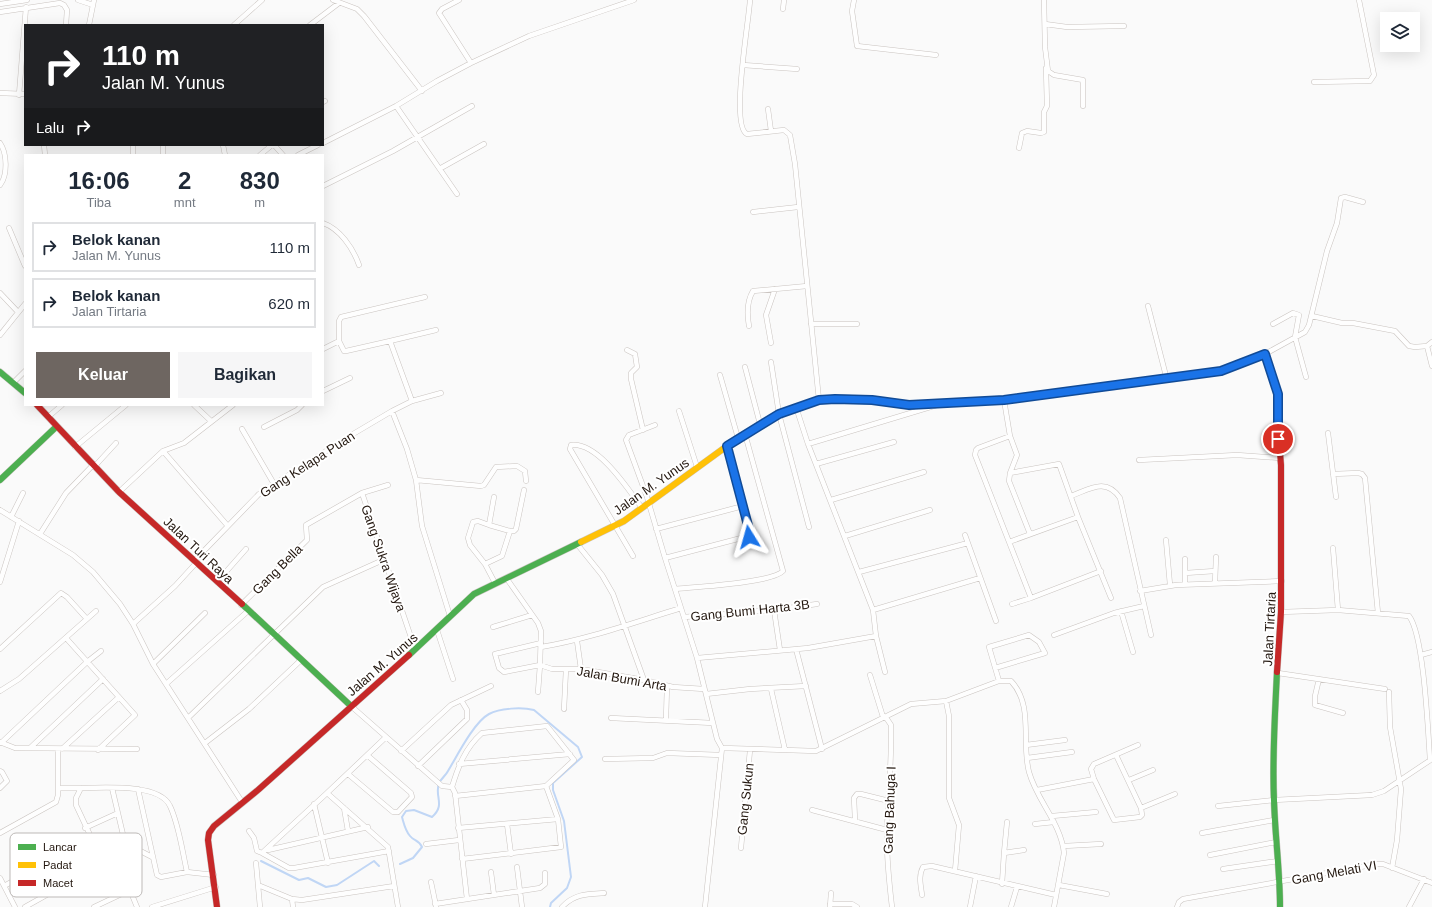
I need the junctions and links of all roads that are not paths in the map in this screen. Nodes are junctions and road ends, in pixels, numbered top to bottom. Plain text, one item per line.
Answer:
1 (27, 0) edge
2 (78, 0) edge
3 (262, 0) edge
4 (333, 0) edge
5 (459, 0) edge
6 (634, 0) edge
7 (750, 0) edge
8 (784, 0) edge
9 (854, 0) edge
10 (1044, 0) edge
11 (1359, 0) edge
12 (620, 2) edge
13 (93, 3) edge
14 (339, 3) junction
15 (0, 4) edge
16 (26, 7) junction
17 (783, 9) dead end
18 (0, 12) edge
19 (25, 24) edge
20 (66, 24) edge
21 (89, 24) edge
22 (235, 24) edge
23 (311, 24) edge
24 (1045, 24) junction
25 (1124, 26) dead end
26 (24, 32) edge
27 (936, 54) dead end
28 (471, 63) junction
29 (743, 65) junction
30 (1046, 67) junction
31 (797, 69) dead end
32 (1314, 82) dead end
33 (422, 91) junction
34 (0, 93) edge
35 (24, 94) edge
36 (19, 95) junction
37 (396, 106) junction
38 (472, 106) dead end
39 (1083, 106) dead end
40 (768, 109) dead end
41 (771, 131) junction
42 (418, 136) junction
43 (324, 142) edge
44 (0, 143) edge
45 (484, 144) dead end
46 (272, 146) edge
47 (274, 146) edge
48 (316, 146) edge
49 (1019, 148) dead end
50 (261, 154) edge
51 (281, 154) edge
52 (300, 154) edge
53 (440, 168) junction
54 (0, 185) edge
55 (324, 185) edge
56 (457, 194) dead end
57 (1363, 202) dead end
58 (798, 207) junction
59 (753, 212) dead end
60 (324, 223) edge
61 (9, 228) dead end
62 (24, 264) edge
63 (358, 265) dead end
64 (807, 286) junction
65 (775, 289) junction
66 (0, 293) edge
67 (424, 297) dead end
68 (24, 305) edge
69 (1148, 306) dead end
70 (18, 312) junction
71 (1312, 316) junction
72 (811, 324) junction
73 (857, 324) dead end
74 (1273, 324) dead end
75 (749, 326) dead end
76 (436, 330) dead end
77 (0, 335) edge
78 (1295, 337) junction
79 (339, 341) junction
80 (390, 341) junction
81 (1432, 342) edge
82 (771, 343) dead end
83 (1427, 346) junction
84 (324, 348) edge
85 (627, 350) dead end
86 (1265, 354) junction
87 (771, 362) dead end
88 (1432, 366) edge
89 (745, 367) dead end
90 (0, 372) edge
91 (24, 372) edge
92 (720, 375) dead end
93 (1306, 377) dead end
94 (350, 378) dead end
95 (1167, 380) junction
96 (14, 382) junction
97 (324, 391) edge
98 (24, 392) edge
99 (441, 393) dead end
100 (819, 400) junction
101 (1004, 400) junction
102 (412, 401) junction
103 (943, 403) junction
104 (37, 406) edge
105 (61, 406) edge
106 (122, 406) edge
107 (195, 406) edge
108 (232, 406) edge
109 (301, 406) edge
110 (796, 407) junction
111 (392, 411) junction
112 (679, 411) dead end
113 (779, 414) junction
114 (48, 417) junction
115 (211, 421) junction
116 (760, 424) junction
117 (655, 425) dead end
118 (56, 427) junction
119 (264, 427) dead end
120 (242, 429) dead end
121 (645, 429) junction
122 (1328, 433) dead end
123 (745, 434) junction
124 (1010, 436) junction
125 (738, 438) junction
126 (894, 442) dead end
127 (116, 443) dead end
128 (808, 444) junction
129 (727, 446) junction
130 (75, 448) junction
131 (163, 451) junction
132 (1280, 458) junction
133 (1139, 460) dead end
134 (816, 464) junction
135 (93, 466) junction
136 (697, 467) junction
137 (924, 472) dead end
138 (1010, 473) junction
139 (1333, 474) junction
140 (0, 480) edge
141 (416, 480) junction
142 (526, 481) dead end
143 (274, 484) junction
144 (388, 485) dead end
145 (524, 490) dead end
146 (118, 492) junction
147 (23, 493) dead end
148 (362, 493) junction
149 (1071, 496) junction
150 (494, 497) dead end
151 (1336, 497) dead end
152 (831, 500) junction
153 (648, 501) junction
154 (743, 506) junction
155 (642, 508) junction
156 (0, 510) edge
157 (930, 510) dead end
158 (11, 517) junction
159 (1078, 517) junction
160 (19, 522) junction
161 (227, 525) junction
162 (489, 525) junction
163 (614, 526) junction
164 (809, 527) dead end
165 (656, 528) junction
166 (510, 531) junction
167 (40, 534) junction
168 (965, 534) dead end
169 (1030, 534) junction
170 (845, 536) junction
171 (1166, 540) dead end
172 (1010, 542) junction
173 (968, 543) junction
174 (577, 544) junction
175 (1333, 548) dead end
176 (246, 549) dead end
177 (633, 556) dead end
178 (1216, 557) dead end
179 (664, 558) junction
180 (1185, 559) dead end
181 (383, 560) junction
182 (196, 561) junction
183 (485, 564) junction
184 (1101, 571) junction
185 (859, 572) junction
186 (1215, 572) junction
187 (1185, 573) junction
188 (980, 578) junction
189 (507, 579) junction
190 (1282, 581) junction
191 (0, 582) edge
192 (217, 582) junction
193 (1215, 583) junction
194 (494, 584) junction
195 (1185, 584) junction
196 (1170, 585) junction
197 (675, 589) junction
198 (1140, 591) junction
199 (1031, 598) junction
200 (1111, 598) dead end
201 (817, 604) dead end
202 (1012, 604) dead end
203 (241, 605) junction
204 (1144, 606) junction
205 (681, 608) junction
206 (774, 610) junction
207 (873, 610) junction
208 (1338, 610) junction
209 (96, 611) dead end
210 (248, 611) junction
211 (1121, 611) junction
212 (1281, 612) junction
213 (205, 613) dead end
214 (1378, 613) junction
215 (532, 615) junction
216 (450, 616) junction
217 (684, 616) junction
218 (87, 619) junction
219 (996, 621) dead end
220 (133, 624) junction
221 (625, 624) junction
222 (493, 627) dead end
223 (437, 630) junction
224 (1054, 635) dead end
225 (1151, 635) dead end
226 (273, 636) junction
227 (876, 636) junction
228 (66, 638) junction
229 (577, 641) junction
230 (541, 645) junction
231 (0, 649) edge
232 (415, 649) junction
233 (796, 649) junction
234 (780, 650) junction
235 (101, 652) dead end
236 (1133, 652) dead end
237 (1432, 652) edge
238 (1421, 655) junction
239 (697, 658) junction
240 (301, 660) junction
241 (87, 662) junction
242 (153, 664) junction
243 (540, 665) junction
244 (995, 668) junction
245 (581, 669) junction
246 (566, 670) junction
247 (885, 672) dead end
248 (1278, 673) junction
249 (870, 675) dead end
250 (103, 679) junction
251 (453, 679) dead end
252 (644, 680) junction
253 (1318, 680) junction
254 (999, 681) junction
255 (166, 684) junction
256 (491, 686) dead end
257 (667, 686) junction
258 (806, 686) junction
259 (704, 688) junction
260 (771, 688) junction
261 (0, 691) edge
262 (538, 692) dead end
263 (706, 694) junction
264 (118, 697) junction
265 (461, 700) junction
266 (946, 701) junction
267 (351, 706) junction
268 (564, 709) dead end
269 (1343, 713) dead end
270 (188, 718) junction
271 (611, 718) dead end
272 (882, 718) junction
273 (666, 719) junction
274 (713, 723) junction
275 (385, 738) junction
276 (1065, 740) dead end
277 (1, 743) edge
278 (204, 743) junction
279 (1026, 745) junction
280 (1138, 745) dead end
281 (30, 748) junction
282 (722, 748) junction
283 (60, 749) junction
284 (137, 749) dead end
285 (822, 749) junction
286 (98, 750) junction
287 (750, 750) junction
288 (785, 750) junction
289 (401, 751) junction
290 (1072, 752) dead end
291 (570, 754) junction
292 (367, 755) junction
293 (721, 755) junction
294 (1116, 755) junction
295 (1027, 758) junction
296 (605, 759) dead end
297 (1431, 759) edge
298 (458, 764) junction
299 (418, 766) junction
300 (1153, 770) dead end
301 (0, 772) edge
302 (348, 774) junction
303 (1094, 779) junction
304 (1129, 780) junction
305 (1400, 781) junction
306 (546, 786) junction
307 (452, 787) junction
308 (0, 788) edge
309 (58, 788) junction
310 (81, 788) junction
311 (112, 788) junction
312 (138, 789) junction
313 (1037, 790) junction
314 (327, 793) junction
315 (1175, 794) dead end
316 (455, 796) junction
317 (1274, 800) junction
318 (890, 801) junction
319 (242, 802) junction
320 (314, 804) junction
321 (1218, 806) dead end
322 (344, 808) junction
323 (1141, 808) junction
324 (812, 810) dead end
325 (1096, 812) dead end
326 (118, 813) junction
327 (1052, 816) junction
328 (558, 819) junction
329 (855, 820) junction
330 (1274, 820) junction
331 (1007, 822) dead end
332 (1054, 822) junction
333 (507, 824) junction
334 (1035, 824) dead end
335 (368, 827) junction
336 (86, 828) junction
337 (458, 828) junction
338 (887, 830) junction
339 (249, 831) dead end
340 (348, 832) junction
341 (0, 833) edge
342 (88, 833) edge
343 (123, 833) edge
344 (1202, 833) dead end
345 (322, 837) junction
346 (459, 840) junction
347 (1276, 842) junction
348 (426, 844) dead end
349 (1101, 844) dead end
350 (1064, 846) junction
351 (741, 848) dead end
352 (1024, 850) dead end
353 (389, 851) junction
354 (142, 852) edge
355 (264, 852) junction
356 (1004, 853) junction
357 (511, 854) junction
358 (1210, 854) dead end
359 (152, 857) junction
360 (462, 860) junction
361 (1278, 861) junction
362 (256, 863) dead end
363 (328, 863) junction
364 (517, 867) dead end
365 (1392, 868) junction
366 (1223, 870) dead end
367 (955, 871) junction
368 (187, 872) junction
369 (491, 872) dead end
370 (545, 873) dead end
371 (214, 875) junction
372 (976, 876) junction
373 (0, 878) edge
374 (1424, 879) junction
375 (1280, 881) junction
376 (431, 882) dead end
377 (10, 883) edge
378 (1432, 883) edge
379 (1002, 884) junction
380 (258, 885) junction
381 (1059, 885) junction
382 (4, 886) junction
383 (394, 886) junction
384 (216, 887) junction
385 (1017, 887) junction
386 (520, 891) junction
387 (604, 893) dead end
388 (831, 893) dead end
389 (1108, 894) dead end
390 (494, 895) junction
391 (922, 895) dead end
392 (1056, 895) junction
393 (43, 897) edge
394 (115, 897) edge
395 (133, 897) edge
396 (292, 899) junction
397 (467, 899) junction
398 (830, 905) edge
399 (435, 906) edge
400 (15, 907) edge
401 (25, 907) edge
402 (94, 907) edge
403 (137, 907) edge
404 (152, 907) edge
405 (217, 907) edge
406 (260, 907) edge
407 (293, 907) edge
408 (398, 907) edge
409 (522, 907) edge
410 (562, 907) edge
411 (705, 907) edge
412 (857, 907) edge
413 (892, 907) edge
414 (970, 907) edge
415 (1012, 907) edge
416 (1054, 907) edge
417 (1177, 907) edge
418 (1280, 907) edge
419 (1409, 907) edge

1 - 15 street
2 - 13 street
3 - 22 street
4 - 14 street
5 - 28 street
6 - 12 street
7 - 29 street
8 - 17 street
9 - 27 street
10 - 24 street
11 - 32 street
12 - 28 street
13 - 21 street
14 - 23 street
14 - 33 street
16 - 18 street
16 - 19 street
16 - 20 street
24 - 25 street
24 - 30 street
26 - 36 street
28 - 33 street
29 - 31 street
29 - 41 street
30 - 39 street
30 - 49 street
33 - 37 street
34 - 36 street
35 - 36 street
37 - 42 street
37 - 43 street
38 - 42 street
40 - 41 street
41 - 58 street
42 - 53 street
42 - 55 street
44 - 54 street
45 - 53 street
46 - 50 street
47 - 51 street
48 - 52 street
53 - 56 street
57 - 71 street
58 - 59 street
58 - 64 street
60 - 63 street
61 - 62 street
64 - 65 street
64 - 72 street
65 - 75 street
65 - 82 street
66 - 70 street
67 - 79 street
68 - 70 street
69 - 95 street
70 - 77 street
71 - 78 street
71 - 83 street
72 - 73 street
72 - 100 street
74 - 78 street
76 - 80 street
78 - 86 street
78 - 93 street
79 - 80 street
79 - 84 street
80 - 102 street
81 - 83 street
83 - 88 street
85 - 121 street
86 - 95 street, Jalan M. Yunus
86 - 132 street, Jalan Tirtaria
87 - 113 street
89 - 116 street
90 - 96 street
91 - 96 street
92 - 125 street
94 - 97 street
95 - 101 street, Jalan M. Yunus
96 - 98 street
99 - 102 street, Gang Kelapa Puan
100 - 103 street, Jalan M. Yunus
100 - 110 street, Jalan M. Yunus
101 - 103 street, Jalan M. Yunus
101 - 124 street
102 - 111 street, Gang Kelapa Puan
103 - 128 street
104 - 114 street, Jalan Turi Raya
105 - 114 street
106 - 130 street
107 - 115 street
108 - 115 street
109 - 119 street
110 - 113 street, Jalan M. Yunus
110 - 128 street
111 - 141 street
111 - 143 street, Gang Kelapa Puan
112 - 136 street
113 - 116 street, Jalan M. Yunus
113 - 164 street
114 - 118 street, Jalan Turi Raya
115 - 131 street
116 - 123 street, Jalan M. Yunus
117 - 121 street
118 - 130 street, Jalan Turi Raya
118 - 140 street
120 - 143 street
121 - 153 street
122 - 139 street
123 - 125 street, Jalan M. Yunus
123 - 197 street
124 - 138 street
124 - 172 street
125 - 129 street, Jalan M. Yunus
126 - 134 street
127 - 135 street
128 - 134 street
129 - 136 street, Jalan M. Yunus
129 - 154 street
130 - 135 street, Jalan Turi Raya
131 - 146 street
131 - 161 street
132 - 133 street
132 - 190 street, Jalan Tirtaria
134 - 152 street
135 - 146 street, Jalan Turi Raya
135 - 167 street
136 - 153 street, Jalan M. Yunus
137 - 152 street
138 - 149 street
138 - 169 street
139 - 151 street
139 - 214 street
141 - 142 street
141 - 216 street
143 - 161 street, Gang Kelapa Puan
144 - 148 street, Gang Sukra Wijaya
145 - 166 street
146 - 182 street, Jalan Turi Raya
147 - 158 street
148 - 181 street, Gang Sukra Wijaya
148 - 203 street, Gang Bella
149 - 159 street
149 - 198 street
150 - 162 street
152 - 170 street
153 - 155 street, Jalan M. Yunus
153 - 165 street
154 - 165 street
154 - 179 street
155 - 163 street, Jalan M. Yunus
155 - 163 street
156 - 158 street
157 - 170 street
158 - 160 street
159 - 169 street
159 - 184 street
160 - 167 street
160 - 191 street
161 - 182 street, Gang Kelapa Puan
162 - 166 street
162 - 183 street
163 - 174 street, Jalan M. Yunus
163 - 177 street
165 - 179 street
166 - 183 street
167 - 220 street
168 - 173 street
169 - 172 street
170 - 185 street
171 - 196 street
172 - 199 street
173 - 185 street
173 - 188 street
174 - 189 street, Jalan M. Yunus
174 - 221 street
175 - 208 street
176 - 192 street
178 - 186 street
179 - 197 street
180 - 187 street
181 - 226 street
181 - 232 street, Gang Sukra Wijaya
182 - 192 street, Jalan Turi Raya
182 - 220 street, Gang Kelapa Puan
183 - 194 street
184 - 199 street
184 - 200 street
185 - 207 street
186 - 187 street
186 - 193 street
187 - 195 street
188 - 207 street
188 - 219 street
189 - 194 street, Jalan M. Yunus
189 - 215 street
190 - 193 street
190 - 212 street, Jalan Tirtaria
192 - 203 street, Jalan Turi Raya
193 - 195 street
194 - 216 street, Jalan M. Yunus
195 - 196 street
196 - 198 street
197 - 205 street
198 - 204 street
199 - 202 street
201 - 206 street, Gang Bumi Harta 3B
203 - 210 street, Jalan Turi Raya
204 - 211 street
204 - 225 street
205 - 217 street
205 - 221 street
206 - 217 street, Gang Bumi Harta 3B
206 - 234 street
207 - 227 street
208 - 212 street
208 - 214 street
209 - 218 street
210 - 226 street, Jalan Turi Raya
210 - 255 street
211 - 224 street
211 - 236 street
212 - 248 street, Jalan Tirtaria
213 - 242 street
214 - 238 street
215 - 222 street
215 - 230 street
216 - 223 street, Jalan M. Yunus
217 - 239 street
218 - 228 street
218 - 231 street
220 - 242 street
221 - 229 street
221 - 252 street
223 - 232 street, Jalan M. Yunus
223 - 251 street
226 - 240 street, Jalan Turi Raya
226 - 270 street
227 - 233 street
227 - 247 street
228 - 241 street
228 - 261 street
229 - 230 street
229 - 245 street
230 - 243 street
230 - 243 street
232 - 267 street, Jalan M. Yunus
233 - 234 street
233 - 258 street
234 - 239 street
235 - 241 street
237 - 238 street
238 - 297 street
239 - 259 street
240 - 267 street, Jalan Turi Raya
240 - 278 street
241 - 250 street
241 - 277 street
242 - 255 street
243 - 246 street, Jalan Bumi Arta
243 - 262 street
244 - 244 street
244 - 254 street
245 - 246 street, Jalan Bumi Arta
245 - 252 street, Jalan Bumi Arta
246 - 268 street
248 - 253 street
248 - 317 street, Jalan Tirtaria
249 - 272 street, Gang Bahuga I
250 - 264 street
250 - 281 street
252 - 257 street, Jalan Bumi Arta
253 - 269 street
253 - 305 street
254 - 266 street
254 - 279 street
255 - 270 street
256 - 265 street
257 - 259 street, Jalan Bumi Arta
257 - 273 street
258 - 260 street
258 - 285 street
259 - 263 street
260 - 263 street
260 - 288 street
263 - 274 street
264 - 283 street
264 - 286 street
265 - 289 street
265 - 299 street
266 - 272 street
266 - 367 street
267 - 275 street
267 - 319 street, Jalan M. Yunus
270 - 278 street
271 - 273 street
272 - 285 street
272 - 318 street, Gang Bahuga I
273 - 274 street
274 - 282 street
275 - 289 street
275 - 292 street
276 - 279 street
277 - 281 street
278 - 319 street
279 - 295 street
280 - 294 street
281 - 283 street
282 - 287 street
282 - 293 street
283 - 286 street
283 - 309 street
284 - 286 street
285 - 288 street
287 - 288 street
287 - 351 street, Gang Sukun
289 - 299 street
290 - 295 street
291 - 298 street
291 - 298 street
291 - 306 street
292 - 302 street
292 - 302 street
293 - 296 street
293 - 411 street
294 - 303 street
294 - 304 street
295 - 313 street
297 - 305 street
298 - 307 street
299 - 307 street
300 - 304 street
301 - 308 street
302 - 314 street
303 - 313 street
303 - 323 street
304 - 323 street
305 - 317 street
305 - 365 street
306 - 316 street
306 - 328 street
307 - 316 street
309 - 310 street
309 - 341 street
310 - 311 street
310 - 336 street
311 - 312 street
311 - 326 street
312 - 359 street
312 - 368 street
313 - 327 street
314 - 320 street
314 - 322 street
315 - 323 street
316 - 337 street
317 - 321 street
317 - 330 street, Jalan Tirtaria
318 - 329 street
318 - 338 street, Gang Bahuga I
319 - 371 street, Jalan M. Yunus
320 - 345 street
320 - 355 street
322 - 335 street
322 - 340 street
324 - 329 street
325 - 327 street
326 - 336 street
326 - 343 street
327 - 332 street
328 - 333 street
328 - 357 street
329 - 338 street
330 - 344 street
330 - 347 street, Jalan Tirtaria
331 - 356 street
332 - 334 street
332 - 350 street
333 - 337 street
333 - 357 street
335 - 340 street
335 - 353 street
336 - 342 street
337 - 346 street
338 - 413 street, Gang Bahuga I
339 - 355 street
340 - 345 street
345 - 355 street
345 - 363 street
346 - 348 street
346 - 360 street
347 - 358 street
347 - 361 street, Jalan Tirtaria
349 - 350 street
350 - 381 street
352 - 356 street
353 - 363 street
353 - 383 street
354 - 359 street
355 - 363 street
356 - 379 street
357 - 360 street
359 - 368 street
360 - 397 street
361 - 366 street
361 - 375 street, Jalan Tirtaria
362 - 380 street
364 - 386 street
365 - 374 street, Gang Melati VI
365 - 375 street, Gang Melati VI
367 - 372 street
367 - 391 street
368 - 371 street
369 - 390 street
370 - 386 street
371 - 384 street, Jalan M. Yunus
372 - 379 street
372 - 414 street
373 - 382 street
374 - 378 street, Gang Melati VI
374 - 419 street
375 - 417 street, Gang Melati VI
375 - 418 street, Jalan Tirtaria
376 - 399 street
377 - 382 street
379 - 385 street
380 - 396 street
380 - 406 street
381 - 389 street
381 - 392 street
382 - 400 street
383 - 396 street
383 - 408 street
384 - 404 street
384 - 405 street, Jalan M. Yunus
385 - 392 street
385 - 415 street
386 - 390 street
386 - 409 street
387 - 410 street
388 - 398 street
390 - 397 street
392 - 416 street
393 - 401 street
394 - 402 street
395 - 403 street
396 - 407 street
397 - 399 street
398 - 412 street

